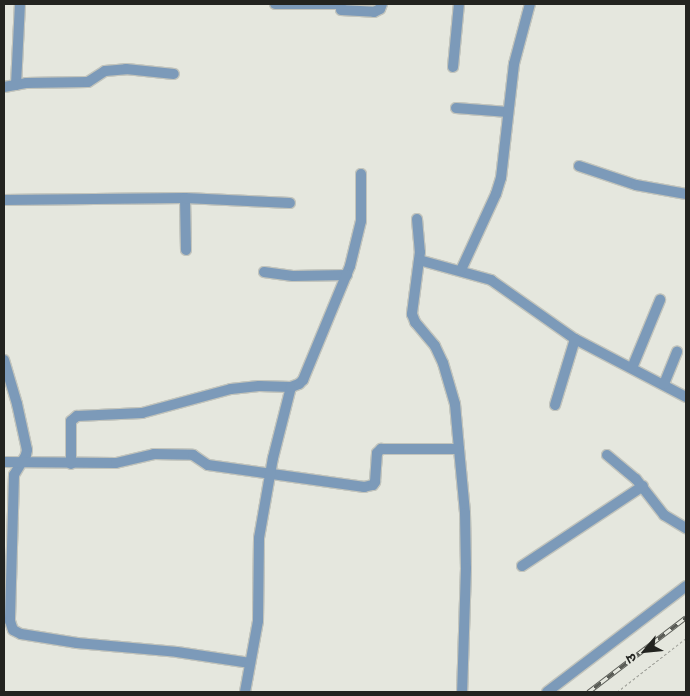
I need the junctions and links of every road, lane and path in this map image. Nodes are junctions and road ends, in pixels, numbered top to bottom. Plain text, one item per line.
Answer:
1 (20, 4) edge
2 (275, 4) edge
3 (382, 4) edge
4 (459, 4) edge
5 (530, 4) edge
6 (341, 9) edge
7 (453, 68) dead end
8 (174, 74) dead end
9 (16, 85) junction
10 (4, 87) edge
11 (456, 108) dead end
12 (508, 112) junction
13 (579, 166) dead end
14 (361, 174) dead end
15 (686, 194) edge
16 (185, 198) junction
17 (4, 200) edge
18 (290, 203) dead end
19 (417, 219) dead end
20 (186, 250) dead end
21 (419, 260) junction
22 (461, 270) junction
23 (264, 272) dead end
24 (347, 274) junction
25 (660, 300) dead end
26 (575, 339) junction
27 (677, 351) dead end
28 (4, 360) edge
29 (632, 368) junction
30 (664, 384) junction
31 (291, 387) junction
32 (686, 398) edge
33 (555, 405) dead end
34 (459, 448) junction
35 (607, 455) dead end
36 (4, 462) edge
37 (22, 462) junction
38 (71, 464) junction
39 (270, 475) junction
40 (643, 486) junction
41 (686, 528) edge
42 (522, 566) dead end
43 (686, 586) edge
44 (686, 638) edge
45 (250, 663) junction
46 (245, 692) edge
47 (462, 692) edge
48 (547, 692) edge
49 (617, 692) edge

1 - 9 street
2 - 6 street
3 - 6 street
4 - 7 street
5 - 12 street
8 - 9 street
9 - 10 street
11 - 12 street
12 - 22 street
13 - 15 street
14 - 24 street
16 - 17 street
16 - 18 street
16 - 20 street
19 - 21 street
21 - 22 street
21 - 34 street
22 - 26 street
23 - 24 street
24 - 31 street
25 - 29 street
26 - 29 street
26 - 33 street
27 - 30 street
28 - 37 street
29 - 30 street
30 - 32 street
31 - 38 street
31 - 39 street
34 - 39 street
34 - 47 street
35 - 40 street
36 - 37 street
37 - 38 street
37 - 45 street
38 - 39 street
39 - 45 street
40 - 41 street
40 - 42 street
43 - 48 street
44 - 49 path
45 - 46 street

